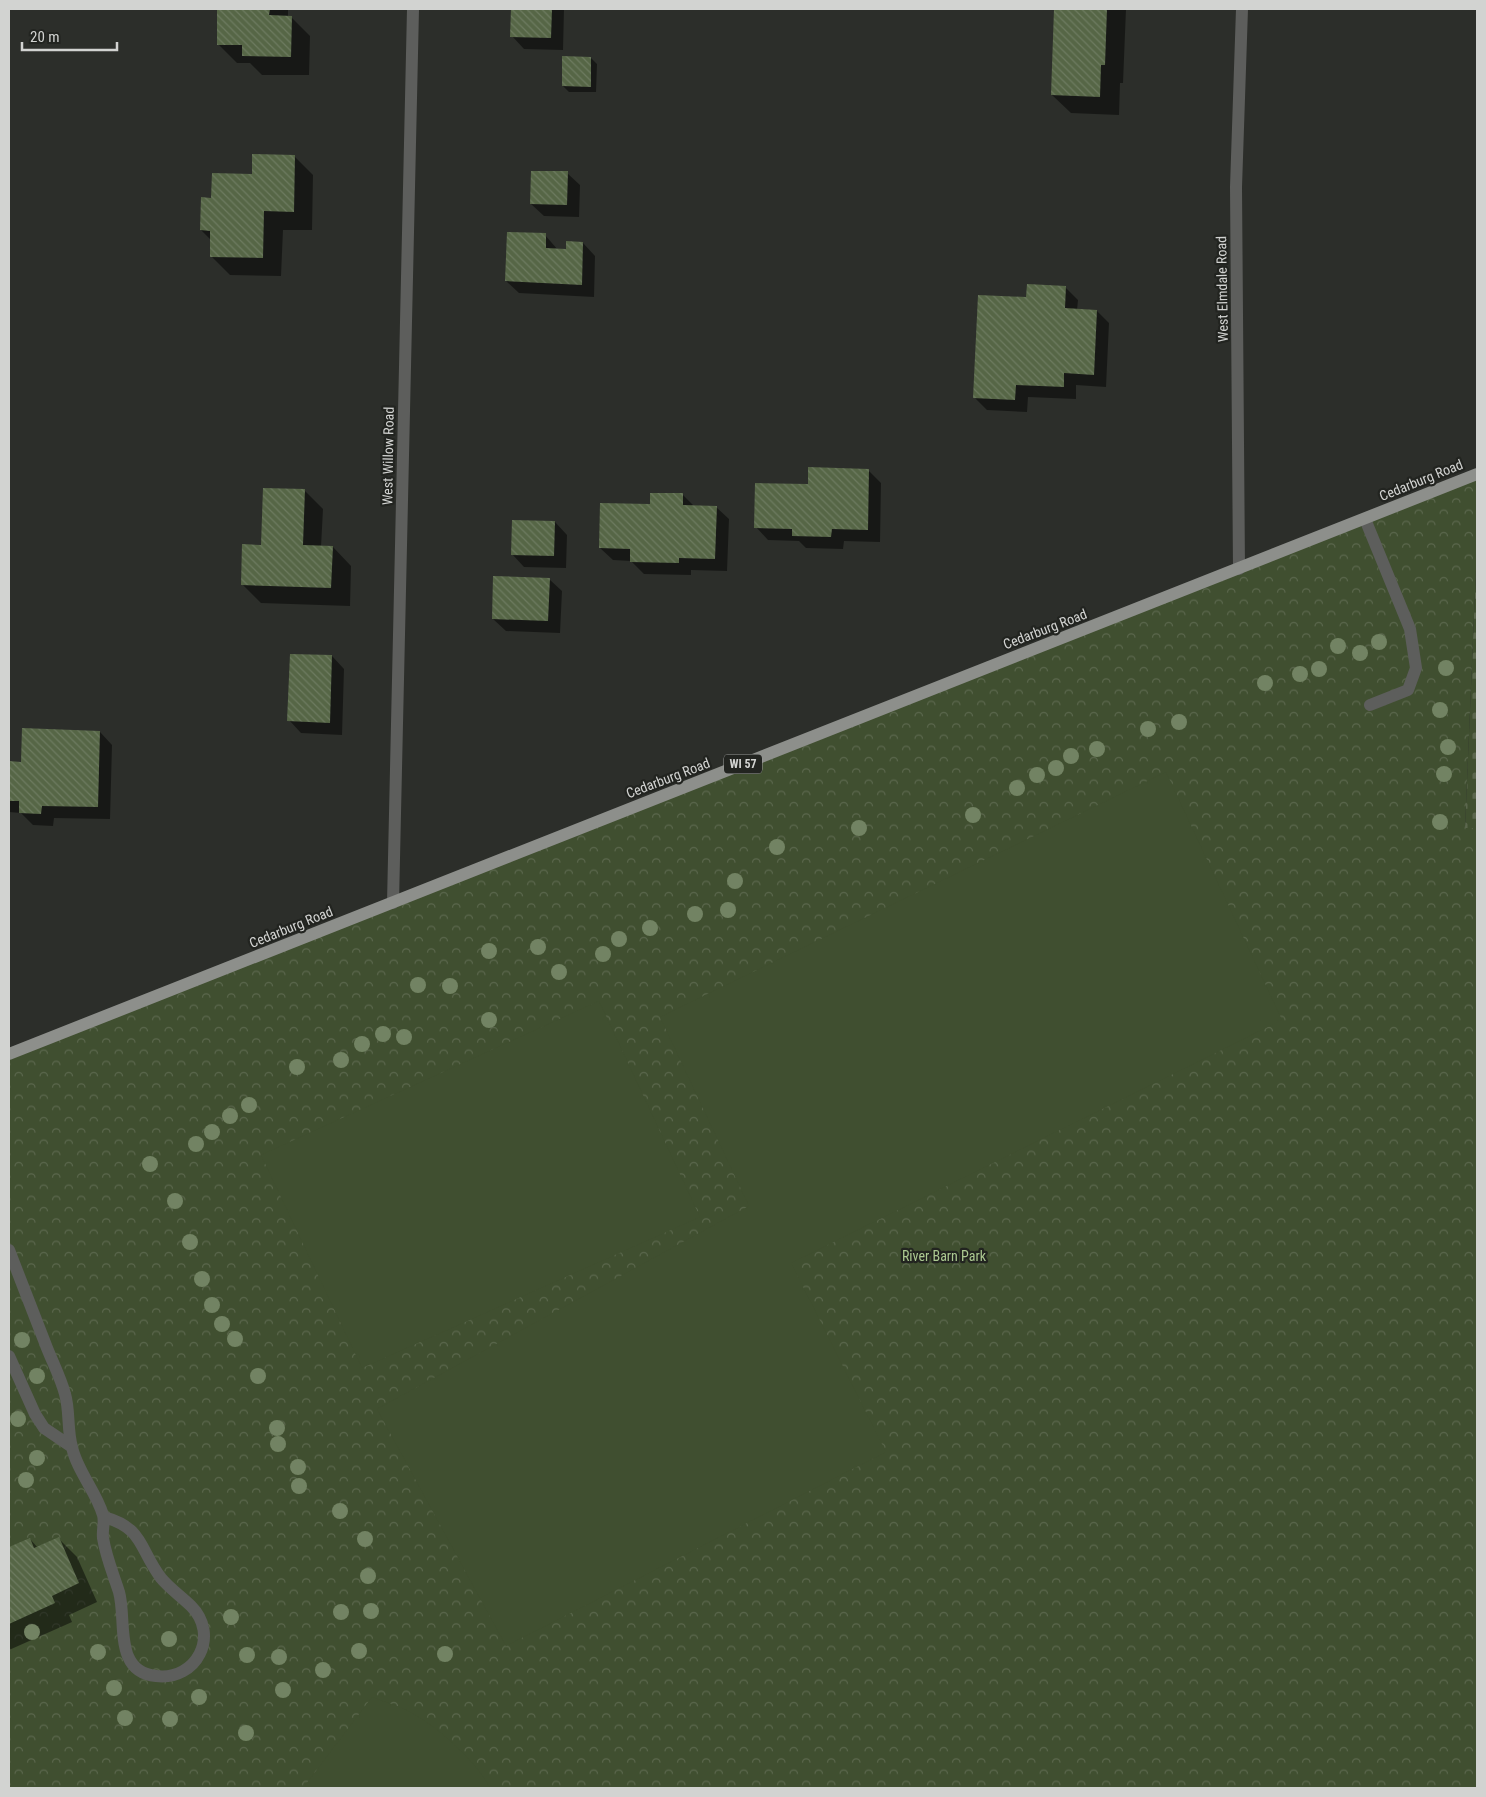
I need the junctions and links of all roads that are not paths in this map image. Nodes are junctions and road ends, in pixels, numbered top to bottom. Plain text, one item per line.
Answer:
1 (412, 9) edge
2 (1242, 9) edge
3 (1477, 474) edge
4 (1365, 519) junction
5 (1239, 569) junction
6 (1370, 705) dead end
7 (392, 903) junction
8 (9, 1054) edge
9 (9, 1250) edge
10 (9, 1356) edge
11 (72, 1447) junction
12 (104, 1517) junction

1 - 7 street, West Willow Road
2 - 5 street, West Elmdale Road
3 - 4 main road, Cedarburg Road / WI 57
4 - 5 main road, Cedarburg Road / WI 57
4 - 6 street
5 - 7 main road, Cedarburg Road / WI 57
7 - 8 main road, Cedarburg Road / WI 57
9 - 11 street
10 - 11 street
11 - 12 street
12 - 12 street

